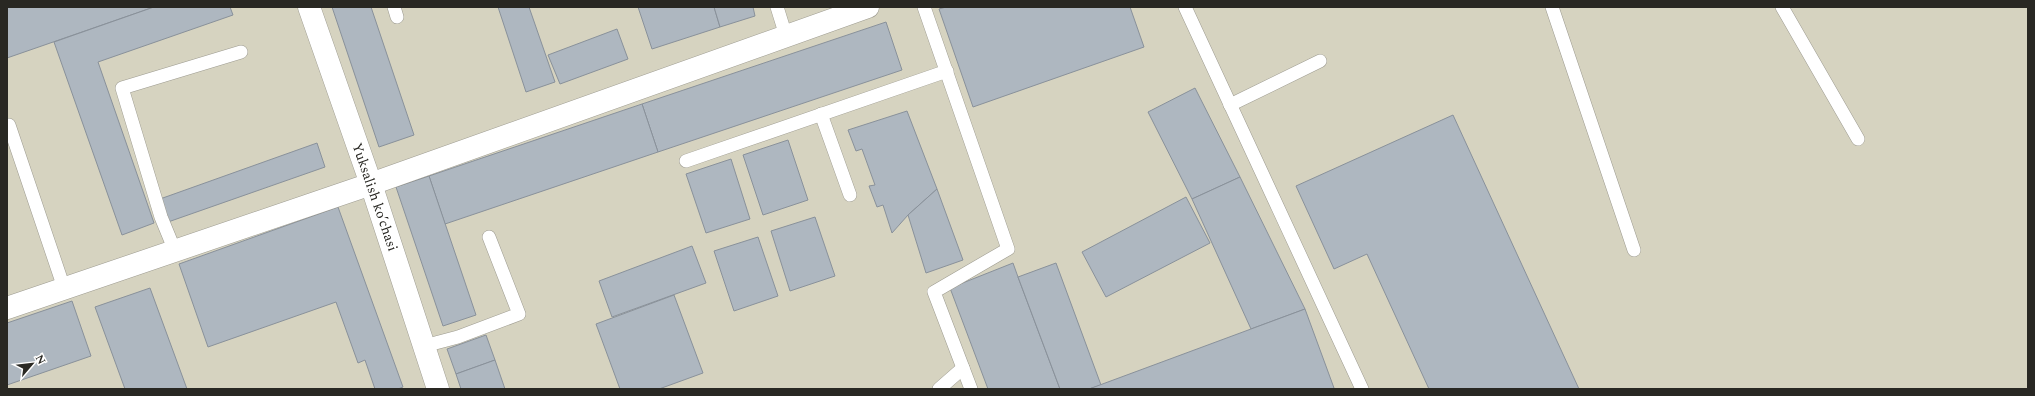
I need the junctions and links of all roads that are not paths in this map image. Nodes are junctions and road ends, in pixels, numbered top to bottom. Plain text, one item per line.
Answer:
1 (309, 7) edge
2 (777, 7) edge
3 (868, 7) edge
4 (924, 7) edge
5 (1185, 7) edge
6 (1552, 7) edge
7 (1782, 7) edge
8 (786, 36) junction
9 (241, 52) dead end
10 (1320, 61) dead end
11 (946, 71) junction
12 (1230, 105) junction
13 (821, 114) junction
14 (9, 125) dead end
15 (1858, 139) dead end
16 (686, 161) dead end
17 (371, 184) junction
18 (850, 195) dead end
19 (489, 237) dead end
20 (1634, 250) dead end
21 (175, 251) junction
22 (64, 288) junction
23 (7, 308) edge
24 (424, 346) junction
25 (963, 368) junction
26 (438, 389) edge
27 (939, 389) edge
28 (971, 389) edge
29 (1362, 389) edge

1 - 17 street, Yuksalish ko’chasi
2 - 8 lane
3 - 8 street
4 - 11 lane
5 - 12 lane
6 - 20 lane
7 - 15 lane
8 - 17 street
9 - 21 lane
10 - 12 lane
11 - 13 lane
11 - 25 lane
12 - 29 lane
13 - 16 lane
13 - 18 lane
14 - 22 lane
17 - 21 street
17 - 24 street, Yuksalish ko’chasi
19 - 24 lane
21 - 22 street
22 - 23 street
24 - 26 street, Yuksalish ko’chasi
25 - 27 lane
25 - 28 lane

